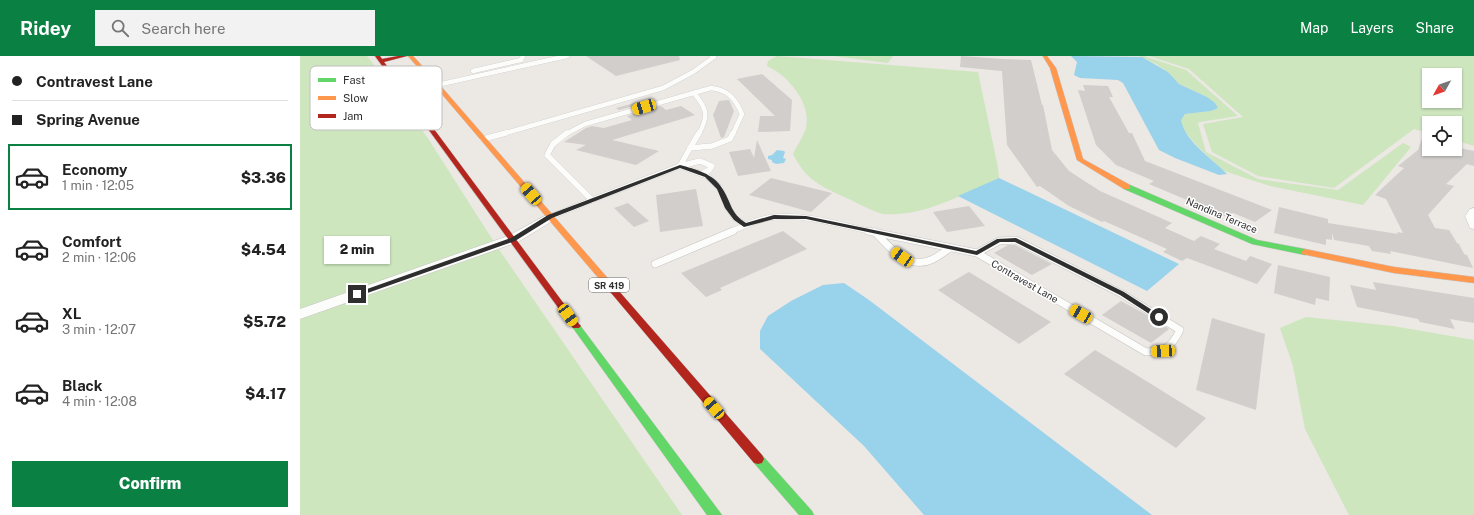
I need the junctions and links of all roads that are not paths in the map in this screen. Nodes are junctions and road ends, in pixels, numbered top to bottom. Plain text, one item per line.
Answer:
1 (405, 56) edge
2 (410, 56) edge
3 (523, 56) edge
4 (567, 56) edge
5 (712, 56) edge
6 (1045, 56) edge
7 (379, 58) edge
8 (419, 66) edge
9 (473, 71) dead end
10 (442, 84) edge
11 (442, 91) edge
12 (694, 93) junction
13 (432, 130) edge
14 (484, 139) junction
15 (690, 148) junction
16 (680, 166) junction
17 (702, 174) junction
18 (593, 201) junction
19 (1474, 212) edge
20 (550, 217) junction
21 (746, 225) junction
22 (1474, 225) edge
23 (875, 232) junction
24 (513, 239) junction
25 (950, 248) junction
26 (977, 253) junction
27 (655, 264) dead end
28 (1474, 280) edge
29 (300, 314) edge
30 (716, 515) edge
31 (807, 515) edge

1 - 7 main road
2 - 8 main road, SR 419
3 - 9 lane
4 - 10 lane
5 - 14 lane
6 - 28 main road, Nandina Terrace
11 - 14 main road, SR 419
12 - 15 lane
12 - 15 lane
12 - 18 lane
13 - 24 main road
14 - 20 main road, SR 419
15 - 16 lane
16 - 17 lane
16 - 17 lane
16 - 18 lane
17 - 21 lane
18 - 20 lane
19 - 22 street
20 - 24 street
20 - 31 main road, SR 419
21 - 23 lane, Contravest Lane
21 - 27 lane, Contravest Lane
23 - 25 lane, Contravest Lane
23 - 25 lane
24 - 29 street
24 - 30 main road
25 - 26 lane, Contravest Lane
26 - 26 lane, Contravest Lane

